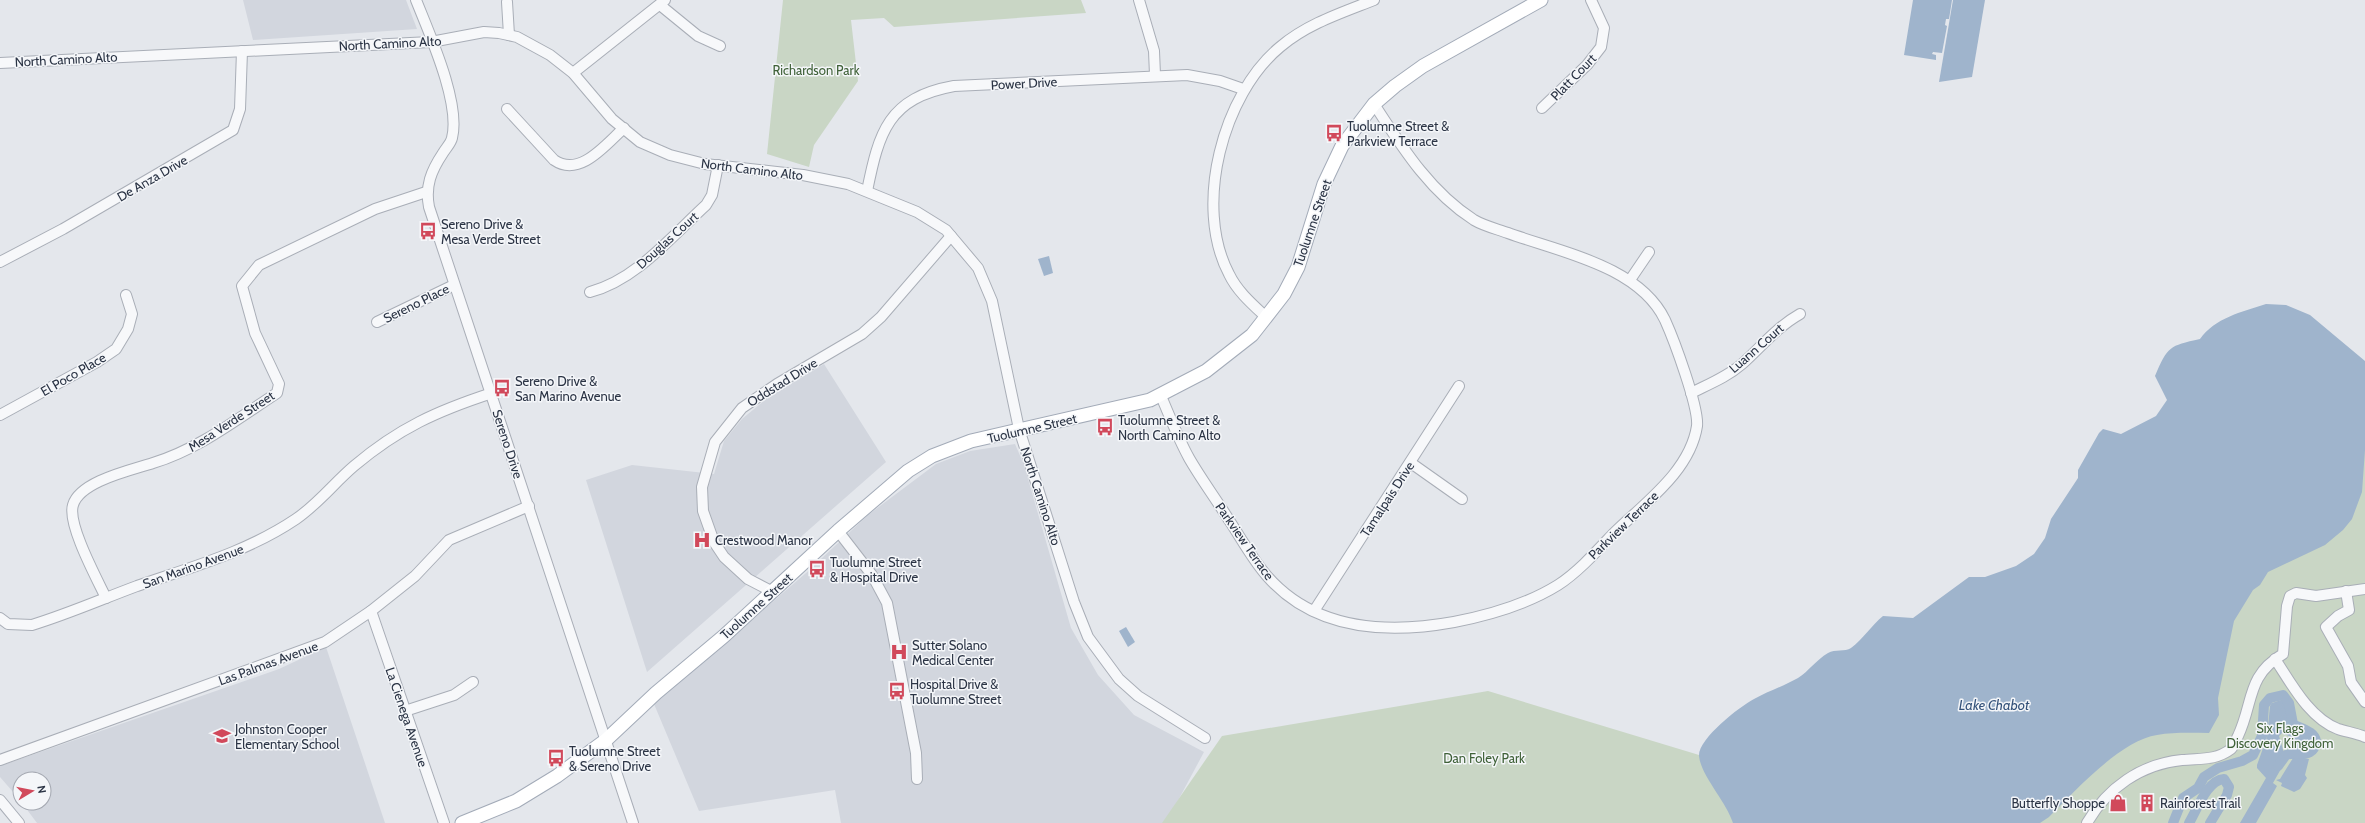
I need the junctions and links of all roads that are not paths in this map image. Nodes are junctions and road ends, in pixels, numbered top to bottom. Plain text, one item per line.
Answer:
1 (416, 0) edge
2 (1139, 0) edge
3 (1374, 0) edge
4 (1541, 0) edge
5 (1591, 0) edge
6 (507, 2) dead end
7 (662, 2) edge
8 (509, 35) junction
9 (432, 42) junction
10 (720, 46) dead end
11 (242, 51) junction
12 (0, 63) edge
13 (573, 73) junction
14 (1154, 75) junction
15 (1243, 90) junction
16 (1374, 104) junction
17 (1542, 108) dead end
18 (507, 109) dead end
19 (624, 128) junction
20 (718, 165) junction
21 (867, 191) junction
22 (426, 192) junction
23 (951, 236) junction
24 (1649, 252) dead end
25 (0, 262) edge
26 (1630, 280) junction
27 (454, 284) junction
28 (590, 292) dead end
29 (126, 295) dead end
30 (1800, 314) dead end
31 (1266, 317) junction
32 (377, 322) dead end
33 (1459, 386) dead end
34 (492, 393) junction
35 (1691, 393) junction
36 (1161, 396) junction
37 (0, 415) edge
38 (1019, 429) junction
39 (1411, 463) junction
40 (1462, 499) dead end
41 (529, 506) junction
42 (838, 531) junction
43 (2365, 589) edge
44 (2346, 591) junction
45 (773, 592) junction
46 (106, 598) junction
47 (371, 611) junction
48 (1314, 611) junction
49 (0, 618) edge
50 (2275, 659) junction
51 (473, 682) dead end
52 (2365, 702) edge
53 (405, 711) junction
54 (2365, 736) edge
55 (1205, 738) dead end
56 (606, 740) junction
57 (0, 760) edge
58 (917, 779) dead end
59 (0, 800) edge
60 (19, 823) edge
61 (444, 823) edge
62 (462, 823) edge
63 (633, 823) edge
64 (2087, 823) edge

1 - 9 street, Sereno Drive
2 - 14 street
3 - 15 street
4 - 16 main road, Tuolumne Street
5 - 17 street, Platt Court
6 - 8 street
7 - 10 street
7 - 13 street
8 - 9 street, North Camino Alto
8 - 13 street, North Camino Alto
9 - 11 street, North Camino Alto
9 - 22 street, Sereno Drive
11 - 12 street, North Camino Alto
11 - 25 street, De Anza Drive
13 - 19 street, North Camino Alto
14 - 15 street, Power Drive
14 - 21 street, Power Drive
15 - 31 street
16 - 26 street, Parkview Terrace
16 - 31 main road, Tuolumne Street
18 - 19 street
19 - 20 street, North Camino Alto
20 - 21 street, North Camino Alto
20 - 28 street, Douglas Court
21 - 23 street, North Camino Alto
22 - 27 street, Sereno Drive
22 - 46 street, Mesa Verde Street
23 - 38 street, North Camino Alto
23 - 45 street, Oddstad Drive
24 - 26 street
26 - 35 street, Parkview Terrace
27 - 32 street, Sereno Place
27 - 34 street, Sereno Drive
29 - 37 street, El Poco Place
30 - 35 street, Luann Court
31 - 36 main road, Tuolumne Street
33 - 39 street, Tamalpais Drive
34 - 41 street, Sereno Drive
34 - 46 street, San Marino Avenue
35 - 48 street, Parkview Terrace
36 - 38 main road, Tuolumne Street
36 - 48 street, Parkview Terrace
38 - 42 main road, Tuolumne Street
38 - 55 street, North Camino Alto
39 - 40 street
39 - 48 street, Tamalpais Drive
41 - 47 street, Las Palmas Avenue
41 - 56 street, Sereno Drive
42 - 45 main road, Tuolumne Street
42 - 58 street
43 - 44 street
44 - 50 street
44 - 52 street
45 - 56 main road, Tuolumne Street
46 - 49 street, San Marino Avenue
47 - 53 street, La Cienega Avenue
47 - 57 street, Las Palmas Avenue
50 - 54 street
50 - 64 street
51 - 53 street
53 - 61 street, La Cienega Avenue
56 - 62 main road, Tuolumne Street
56 - 63 street, Sereno Drive
59 - 60 street

